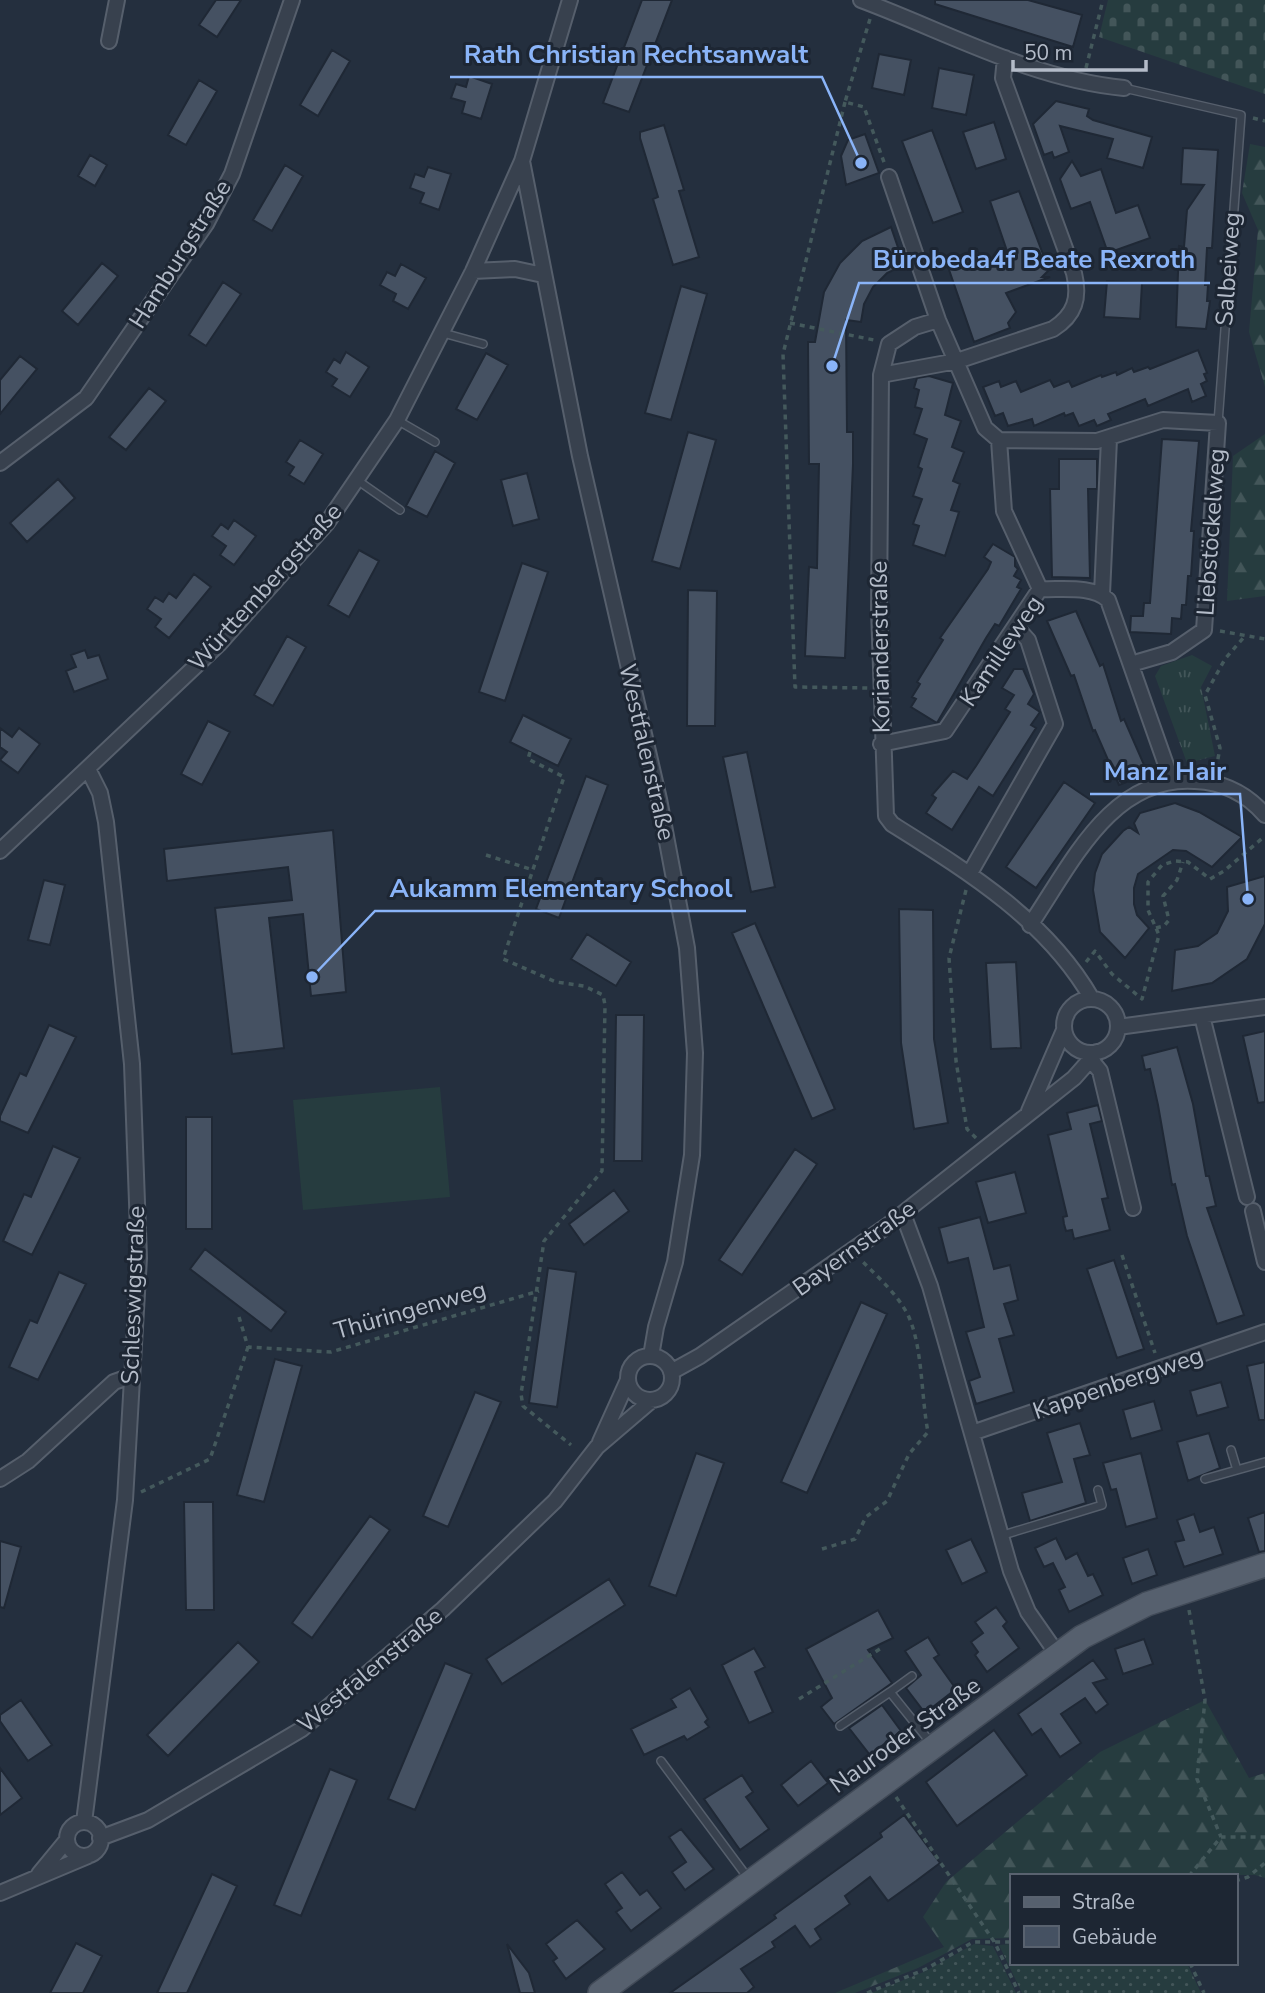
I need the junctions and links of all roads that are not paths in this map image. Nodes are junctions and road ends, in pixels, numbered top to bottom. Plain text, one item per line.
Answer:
1 (117, 0) edge
2 (292, 0) edge
3 (570, 0) edge
4 (867, 2) edge
5 (109, 41) dead end
6 (1005, 58) junction
7 (1124, 88) joint
8 (522, 161) junction
9 (889, 177) road end
10 (474, 271) junction
11 (543, 275) junction
12 (938, 320) junction
13 (443, 333) junction
14 (483, 344) dead end
15 (957, 361) junction
16 (881, 375) junction
17 (397, 420) junction
18 (1218, 424) junction
19 (1109, 439) junction
20 (999, 440) junction
21 (435, 442) dead end
22 (0, 463) edge
23 (356, 480) junction
24 (400, 510) dead end
25 (1040, 589) junction
26 (1102, 594) junction
27 (1016, 627) junction
28 (1131, 664) junction
29 (881, 744) junction
30 (88, 769) junction
31 (1171, 779) junction
32 (1265, 815) edge
33 (0, 850) edge
34 (970, 873) junction
35 (1030, 925) junction
36 (1092, 999) junction
37 (1265, 1006) edge
38 (1202, 1016) junction
39 (1118, 1027) junction
40 (1064, 1030) junction
41 (1094, 1056) junction
42 (1028, 1112) junction
43 (1247, 1197) dead end
44 (1133, 1208) dead end
45 (1253, 1211) dead end
46 (903, 1214) junction
47 (1265, 1262) edge
48 (1265, 1332) edge
49 (651, 1356) junction
50 (671, 1372) junction
51 (131, 1376) junction
52 (628, 1380) junction
53 (652, 1400) junction
54 (972, 1433) junction
55 (597, 1447) junction
56 (1231, 1450) dead end
57 (1265, 1462) edge
58 (1237, 1470) junction
59 (0, 1479) edge
60 (1205, 1479) dead end
61 (1098, 1490) dead end
62 (999, 1536) junction
63 (1265, 1565) edge
64 (1058, 1654) junction
65 (912, 1676) dead end
66 (890, 1692) junction
67 (840, 1726) dead end
68 (934, 1746) junction
69 (661, 1761) dead end
70 (84, 1822) junction
71 (100, 1838) junction
72 (67, 1840) junction
73 (88, 1856) junction
74 (36, 1878) junction
75 (751, 1881) junction
76 (0, 1893) edge
77 (600, 1993) edge

1 - 5 street
2 - 22 street, Hamburgstraße
3 - 8 street, Württembergstraße
4 - 6 street
6 - 7 street
6 - 15 street
7 - 18 lane, Salbeiweg
8 - 10 street, Württembergstraße
8 - 11 street, Westfalenstraße
9 - 12 street
10 - 11 street
10 - 13 street, Württembergstraße
11 - 49 street, Westfalenstraße
12 - 15 street
12 - 16 street, Korianderstraße
13 - 14 lane
13 - 17 street, Württembergstraße
15 - 16 street
15 - 20 street
16 - 29 street, Korianderstraße
17 - 21 lane
17 - 23 street, Württembergstraße
18 - 19 street, Liebstöckelweg
18 - 28 street, Liebstöckelweg
19 - 20 street, Liebstöckelweg
19 - 26 street
20 - 25 street
23 - 24 lane
23 - 30 street, Württembergstraße
25 - 26 street, Kamilleweg
25 - 27 street, Kamilleweg
26 - 28 street
27 - 29 street, Kamilleweg
27 - 34 street
28 - 31 street
29 - 34 street, Korianderstraße
30 - 33 street, Württembergstraße
30 - 51 street, Schleswigstraße
31 - 32 street
31 - 35 street
34 - 35 street, Korianderstraße
35 - 36 street, Korianderstraße
36 - 39 street
36 - 40 street
37 - 38 street
38 - 39 street
38 - 43 street
39 - 41 street
40 - 41 street
40 - 42 street, Bayernstraße
41 - 42 street, Bayernstraße
41 - 44 street
42 - 46 street, Bayernstraße
45 - 47 street
46 - 50 street, Bayernstraße
46 - 54 street
48 - 54 street, Kappenbergweg
49 - 50 street
49 - 52 street
50 - 53 street
51 - 59 street
51 - 70 street, Schleswigstraße
52 - 53 street
52 - 55 street, Westfalenstraße
53 - 55 street, Westfalenstraße
54 - 62 street
55 - 71 street, Westfalenstraße
56 - 58 lane
57 - 58 lane
58 - 60 lane
61 - 62 lane
62 - 64 street
63 - 64 main road, Nauroder Straße
64 - 68 main road, Nauroder Straße
65 - 66 lane
66 - 67 lane
66 - 68 lane
68 - 75 main road, Nauroder Straße
69 - 75 lane
70 - 71 street
70 - 72 street
71 - 73 street
72 - 73 street
72 - 74 street
73 - 74 street
74 - 76 street
75 - 77 main road, Nauroder Straße

